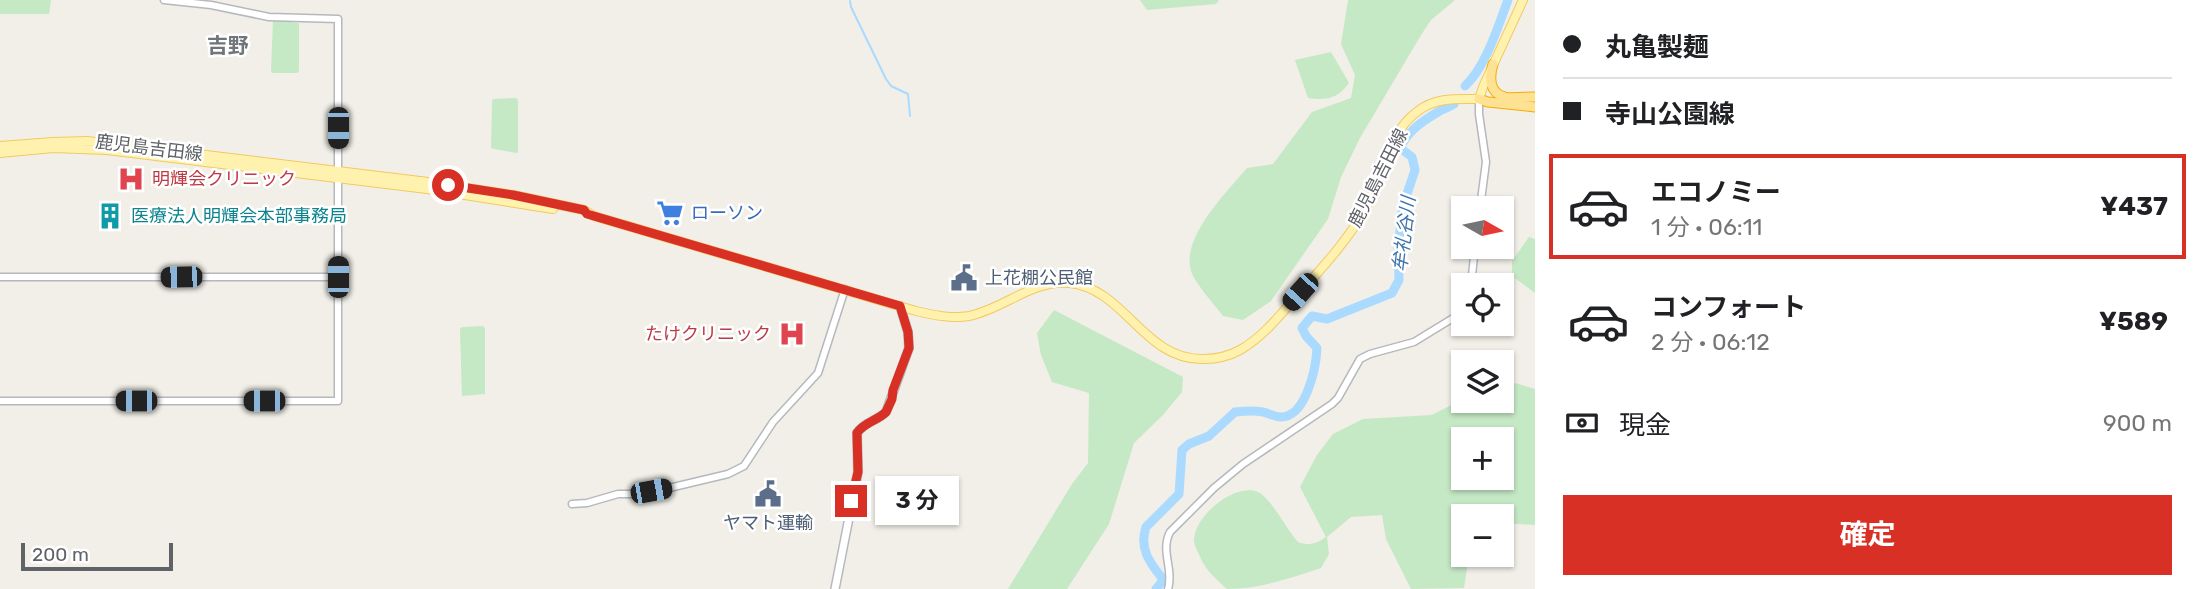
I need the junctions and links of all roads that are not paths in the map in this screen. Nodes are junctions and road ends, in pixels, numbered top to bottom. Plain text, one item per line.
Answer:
1 (164, 0) edge
2 (1523, 0) edge
3 (1493, 64) junction
4 (1535, 97) edge
5 (1510, 98) junction
6 (1479, 99) junction
7 (1535, 107) edge
8 (0, 146) edge
9 (0, 153) edge
10 (338, 174) junction
11 (1482, 196) edge
12 (0, 277) edge
13 (338, 277) junction
14 (845, 289) junction
15 (900, 306) junction
16 (1451, 319) edge
17 (0, 401) edge
18 (572, 504) dead end
19 (835, 589) edge
20 (1168, 589) edge

1 - 10 street
2 - 3 main road
3 - 5 highway
3 - 6 main road
4 - 5 highway
5 - 6 highway
6 - 7 highway
6 - 11 street
6 - 15 main road, 鹿児島吉田線
8 - 10 main road, 鹿児島吉田線
9 - 10 main road, 鹿児島吉田線
10 - 13 street
10 - 14 main road, 鹿児島吉田線
12 - 13 street
13 - 17 street
14 - 15 main road, 鹿児島吉田線
14 - 18 street
15 - 19 main road
16 - 20 street

